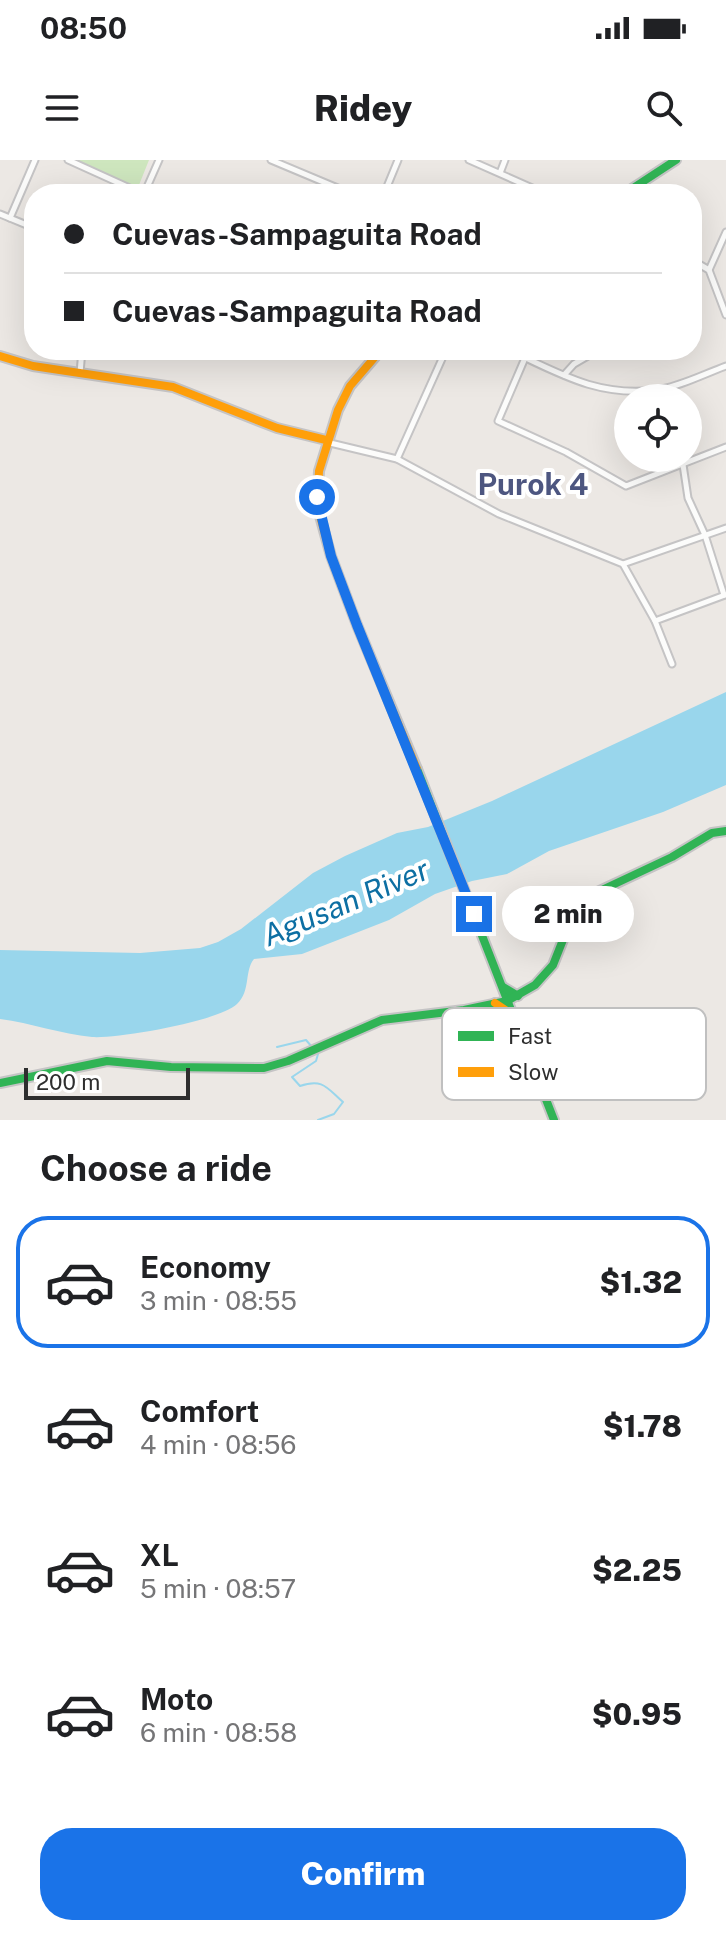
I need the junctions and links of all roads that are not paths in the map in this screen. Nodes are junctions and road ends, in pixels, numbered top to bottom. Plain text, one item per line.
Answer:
1 (35, 160) edge
2 (68, 160) edge
3 (159, 160) edge
4 (271, 160) edge
5 (398, 160) edge
6 (469, 160) edge
7 (505, 160) edge
8 (676, 160) edge
9 (500, 173) junction
10 (25, 184) edge
11 (122, 184) edge
12 (148, 184) edge
13 (328, 184) edge
14 (388, 184) edge
15 (524, 184) edge
16 (639, 184) edge
17 (24, 186) edge
18 (0, 214) edge
19 (10, 218) junction
20 (24, 224) edge
21 (726, 232) edge
22 (702, 266) edge
23 (709, 270) junction
24 (726, 315) edge
25 (0, 356) edge
26 (81, 360) edge
27 (372, 360) edge
28 (442, 360) edge
29 (524, 360) edge
30 (530, 360) edge
31 (581, 360) edge
32 (726, 366) edge
33 (80, 373) junction
34 (564, 375) junction
35 (674, 384) edge
36 (614, 391) edge
37 (326, 441) junction
38 (726, 447) edge
39 (702, 455) edge
40 (397, 459) junction
41 (659, 472) edge
42 (684, 472) edge
43 (726, 528) edge
44 (705, 535) junction
45 (623, 564) junction
46 (725, 595) edge
47 (655, 621) junction
48 (672, 664) dead end
49 (726, 831) edge
50 (502, 986) junction
51 (518, 996) junction
52 (507, 1001) junction
53 (495, 1003) junction
54 (462, 1008) edge
55 (502, 1008) edge
56 (510, 1008) edge
57 (515, 1008) edge
58 (442, 1011) edge
59 (0, 1083) edge
60 (546, 1100) edge
61 (554, 1120) edge

1 - 10 street
2 - 11 street
3 - 12 street
4 - 13 street
5 - 14 street
6 - 9 street
7 - 9 street
8 - 16 street
9 - 15 street
17 - 19 street
18 - 19 street
19 - 20 street
21 - 23 street
22 - 23 street
23 - 24 street
25 - 33 street
26 - 33 street
27 - 37 street
28 - 40 street
29 - 41 street
30 - 34 street
31 - 34 street
32 - 35 street
33 - 37 street
34 - 36 street
37 - 40 street
37 - 50 street
38 - 39 street
40 - 45 street
42 - 44 street
43 - 44 street
44 - 45 street
44 - 46 street
45 - 47 street
46 - 47 street
47 - 48 street
49 - 51 street
50 - 51 street
50 - 52 street
50 - 53 street
51 - 52 street
51 - 57 street
52 - 53 street
52 - 56 street
53 - 54 street
53 - 55 street
58 - 59 street
60 - 61 street

